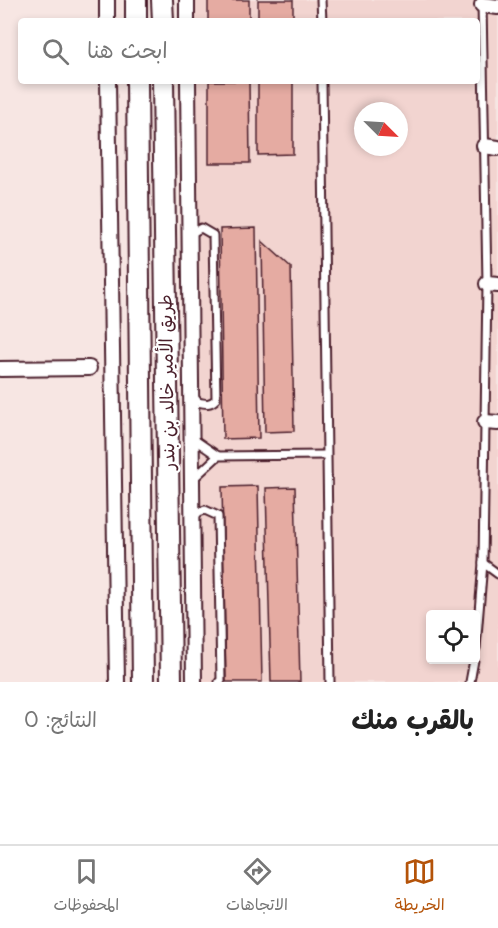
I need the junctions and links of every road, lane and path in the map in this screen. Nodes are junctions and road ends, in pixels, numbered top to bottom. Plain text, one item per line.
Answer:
1 (107, 0) edge
2 (136, 0) edge
3 (162, 0) edge
4 (187, 0) edge
5 (321, 0) edge
6 (482, 2) edge
7 (498, 7) edge
8 (107, 18) edge
9 (136, 18) edge
10 (163, 18) edge
11 (187, 18) edge
12 (322, 18) edge
13 (108, 84) edge
14 (137, 84) edge
15 (163, 84) edge
16 (188, 84) edge
17 (322, 84) edge
18 (491, 147) edge
19 (190, 234) junction
20 (493, 284) edge
21 (89, 368) dead end
22 (0, 369) edge
23 (192, 393) junction
24 (492, 422) edge
25 (192, 438) junction
26 (326, 455) junction
27 (218, 456) junction
28 (192, 480) junction
29 (193, 518) junction
30 (483, 563) junction
31 (498, 574) edge
32 (479, 610) edge
33 (473, 664) edge
34 (197, 679) edge
35 (117, 682) edge
36 (143, 682) edge
37 (171, 682) edge
38 (219, 682) edge
39 (330, 682) edge
40 (471, 682) edge

1 - 8 street
2 - 9 main road
3 - 10 main road
4 - 11 street
5 - 12 lane
6 - 7 street
6 - 18 lane
13 - 35 street
14 - 36 main road, طريق الأمير خالد بن بندر
15 - 37 main road, طريق الأمير خالد بن بندر
16 - 19 street
17 - 26 lane
18 - 20 lane
19 - 23 street
19 - 23 lane
20 - 24 lane
21 - 22 street
23 - 25 street
24 - 30 lane
25 - 27 lane
25 - 28 street
26 - 27 lane
26 - 39 lane
27 - 28 lane
28 - 29 street
29 - 34 street
29 - 38 lane
30 - 31 lane
30 - 32 lane
33 - 40 lane

